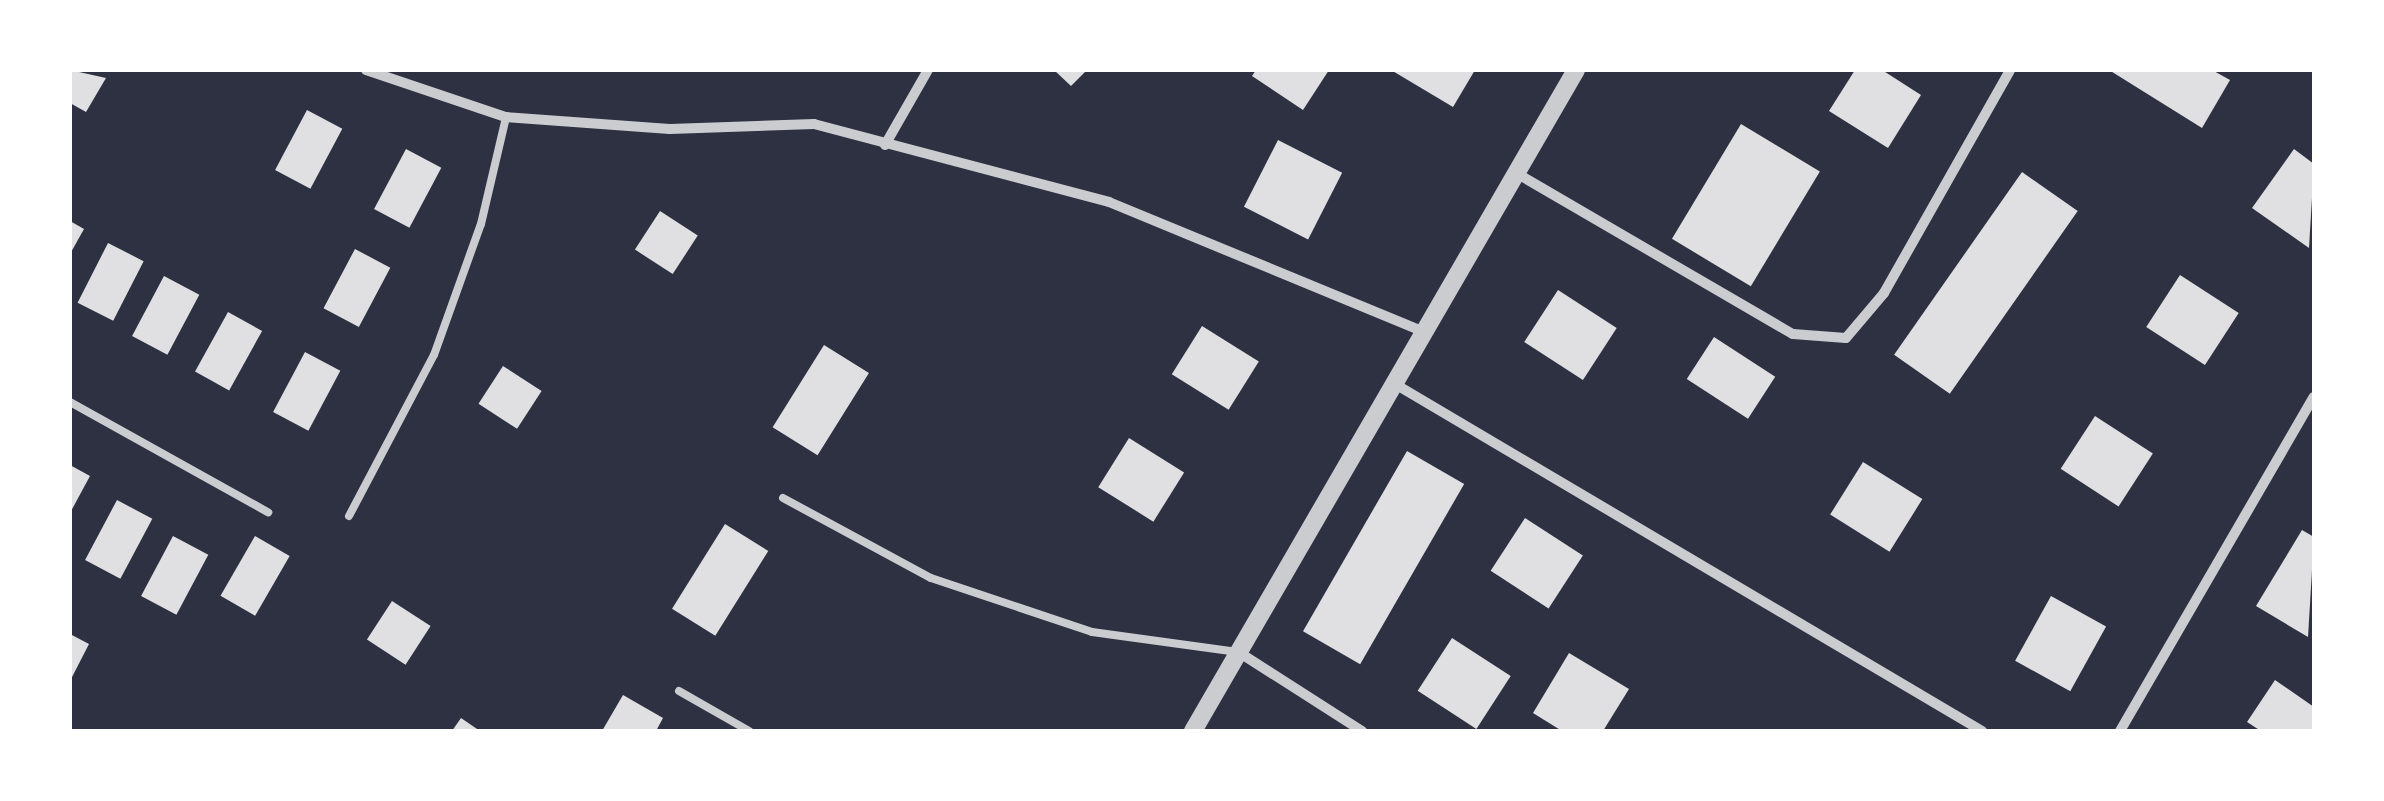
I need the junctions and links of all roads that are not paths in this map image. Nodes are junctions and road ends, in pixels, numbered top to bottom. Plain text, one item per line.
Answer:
1 (366, 70) edge
2 (928, 70) edge
3 (1576, 70) edge
4 (2010, 70) edge
5 (506, 117) junction
6 (885, 145) junction
7 (1516, 173) junction
8 (1426, 332) junction
9 (1394, 384) junction
10 (2314, 397) edge
11 (70, 402) edge
12 (783, 498) dead end
13 (268, 512) dead end
14 (348, 516) dead end
15 (1240, 652) junction
16 (679, 691) dead end
17 (749, 731) edge
18 (1194, 731) edge
19 (1362, 731) edge
20 (1982, 731) edge
21 (2120, 731) edge

1 - 5 street
2 - 6 street
3 - 7 street
4 - 7 street
5 - 6 street
5 - 14 lane
6 - 8 street
7 - 8 street
8 - 9 street
9 - 15 street
9 - 20 street
10 - 21 street
11 - 13 lane
12 - 15 lane
15 - 18 street
15 - 19 street
16 - 17 lane

